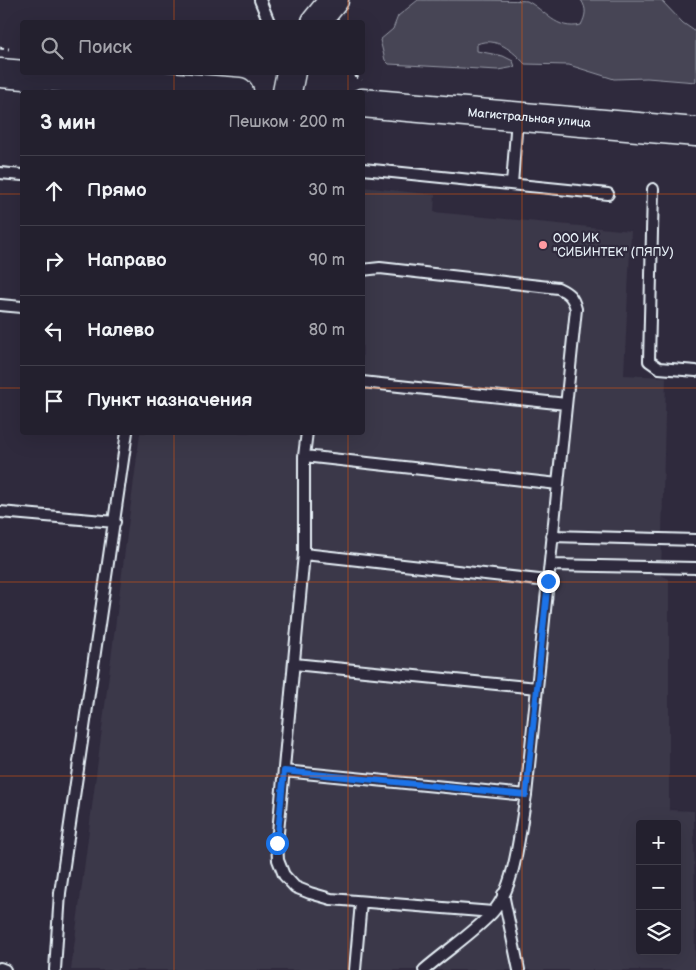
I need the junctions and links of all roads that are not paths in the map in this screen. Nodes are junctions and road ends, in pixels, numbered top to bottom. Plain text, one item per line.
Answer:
1 (260, 0) edge
2 (334, 0) edge
3 (268, 20) edge
4 (318, 20) edge
5 (0, 74) edge
6 (290, 75) edge
7 (172, 90) edge
8 (288, 90) edge
9 (365, 103) edge
10 (517, 117) junction
11 (696, 132) edge
12 (365, 169) edge
13 (0, 173) edge
14 (20, 175) edge
15 (512, 184) junction
16 (653, 188) dead end
17 (608, 194) dead end
18 (365, 270) edge
19 (0, 305) edge
20 (20, 307) edge
21 (696, 370) edge
22 (365, 382) edge
23 (566, 404) junction
24 (127, 435) edge
25 (307, 435) edge
26 (304, 456) junction
27 (558, 484) junction
28 (0, 512) edge
29 (115, 522) junction
30 (552, 536) junction
31 (696, 540) edge
32 (304, 554) junction
33 (550, 565) junction
34 (696, 568) edge
35 (548, 581) junction
36 (294, 664) junction
37 (537, 688) junction
38 (284, 771) junction
39 (526, 795) junction
40 (504, 894) junction
41 (361, 902) junction
42 (493, 912) junction
43 (0, 968) edge
44 (5, 970) edge
45 (55, 970) edge
46 (355, 970) edge
47 (424, 970) edge
48 (519, 970) edge

1 - 3 lane
2 - 4 main road
5 - 7 main road
6 - 8 main road
9 - 10 main road, Магистральная улица
10 - 11 main road, Магистральная улица
10 - 15 lane
12 - 15 lane
13 - 14 lane
15 - 17 lane
16 - 21 lane
18 - 23 lane
19 - 20 lane
22 - 23 lane
23 - 27 lane
24 - 29 lane
25 - 26 lane
26 - 27 lane
26 - 32 lane
27 - 30 lane
28 - 29 lane
29 - 45 lane
30 - 31 lane
30 - 33 lane
32 - 35 lane
32 - 36 lane
33 - 34 lane
33 - 35 lane
35 - 37 lane
36 - 37 lane
36 - 38 lane
37 - 39 lane
38 - 39 lane
38 - 41 lane
39 - 40 lane
40 - 42 lane
40 - 48 lane
41 - 42 lane
41 - 46 lane
42 - 47 lane
43 - 44 lane

